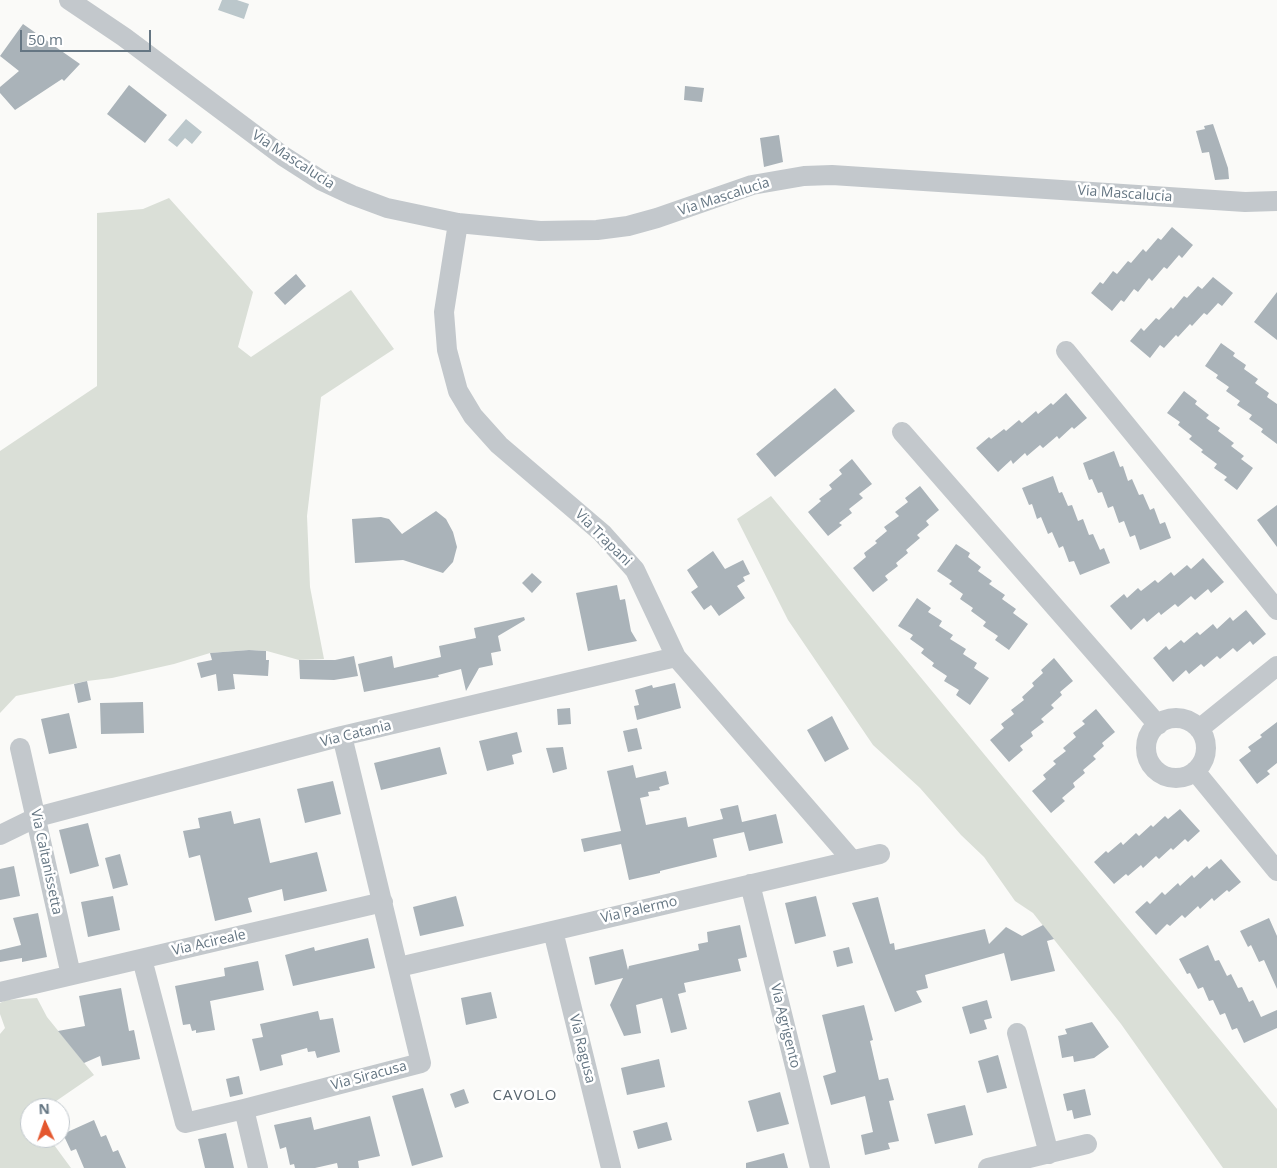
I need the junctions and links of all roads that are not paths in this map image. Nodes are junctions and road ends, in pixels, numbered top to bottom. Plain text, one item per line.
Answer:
1 (69, 0) edge
2 (1277, 201) edge
3 (1245, 202) junction
4 (1277, 211) edge
5 (458, 223) junction
6 (1066, 351) dead end
7 (902, 432) dead end
8 (1277, 610) edge
9 (676, 656) junction
10 (1277, 666) edge
11 (1158, 725) junction
12 (1199, 729) junction
13 (342, 736) junction
14 (20, 748) dead end
15 (1195, 771) junction
16 (37, 817) junction
17 (0, 835) edge
18 (880, 854) dead end
19 (852, 860) junction
20 (1277, 871) edge
21 (750, 884) junction
22 (383, 902) junction
23 (553, 931) junction
24 (142, 959) junction
25 (399, 968) junction
26 (71, 975) junction
27 (0, 992) edge
28 (1017, 1033) dead end
29 (244, 1109) junction
30 (1087, 1144) dead end
31 (1048, 1154) junction
32 (258, 1168) edge
33 (611, 1168) edge
34 (820, 1168) edge
35 (988, 1168) edge

1 - 5 street, Via Mascalucia
2 - 3 street
3 - 4 street
3 - 5 street, Via Mascalucia
5 - 9 street, Via Trapani
6 - 8 street
7 - 11 street
9 - 13 street, Via Catania
9 - 19 street, Via Trapani
10 - 12 street
11 - 12 street
11 - 15 street
12 - 15 street
13 - 16 street, Via Catania
13 - 22 street, Via Siracusa
14 - 16 street, Via Caltanissetta
15 - 20 street
16 - 17 street, Via Catania
16 - 26 street, Via Caltanissetta
18 - 19 street, Via Palermo
19 - 21 street, Via Palermo
21 - 23 street, Via Palermo
21 - 34 street, Via Agrigento
22 - 24 street, Via Acireale
22 - 25 street, Via Siracusa
23 - 25 street, Via Palermo
23 - 33 street, Via Ragusa
24 - 26 street, Via Acireale
24 - 29 street, Via Siracusa
25 - 29 street, Via Siracusa
26 - 27 street, Via Acireale
28 - 31 street
29 - 32 street
30 - 31 street
31 - 35 street

